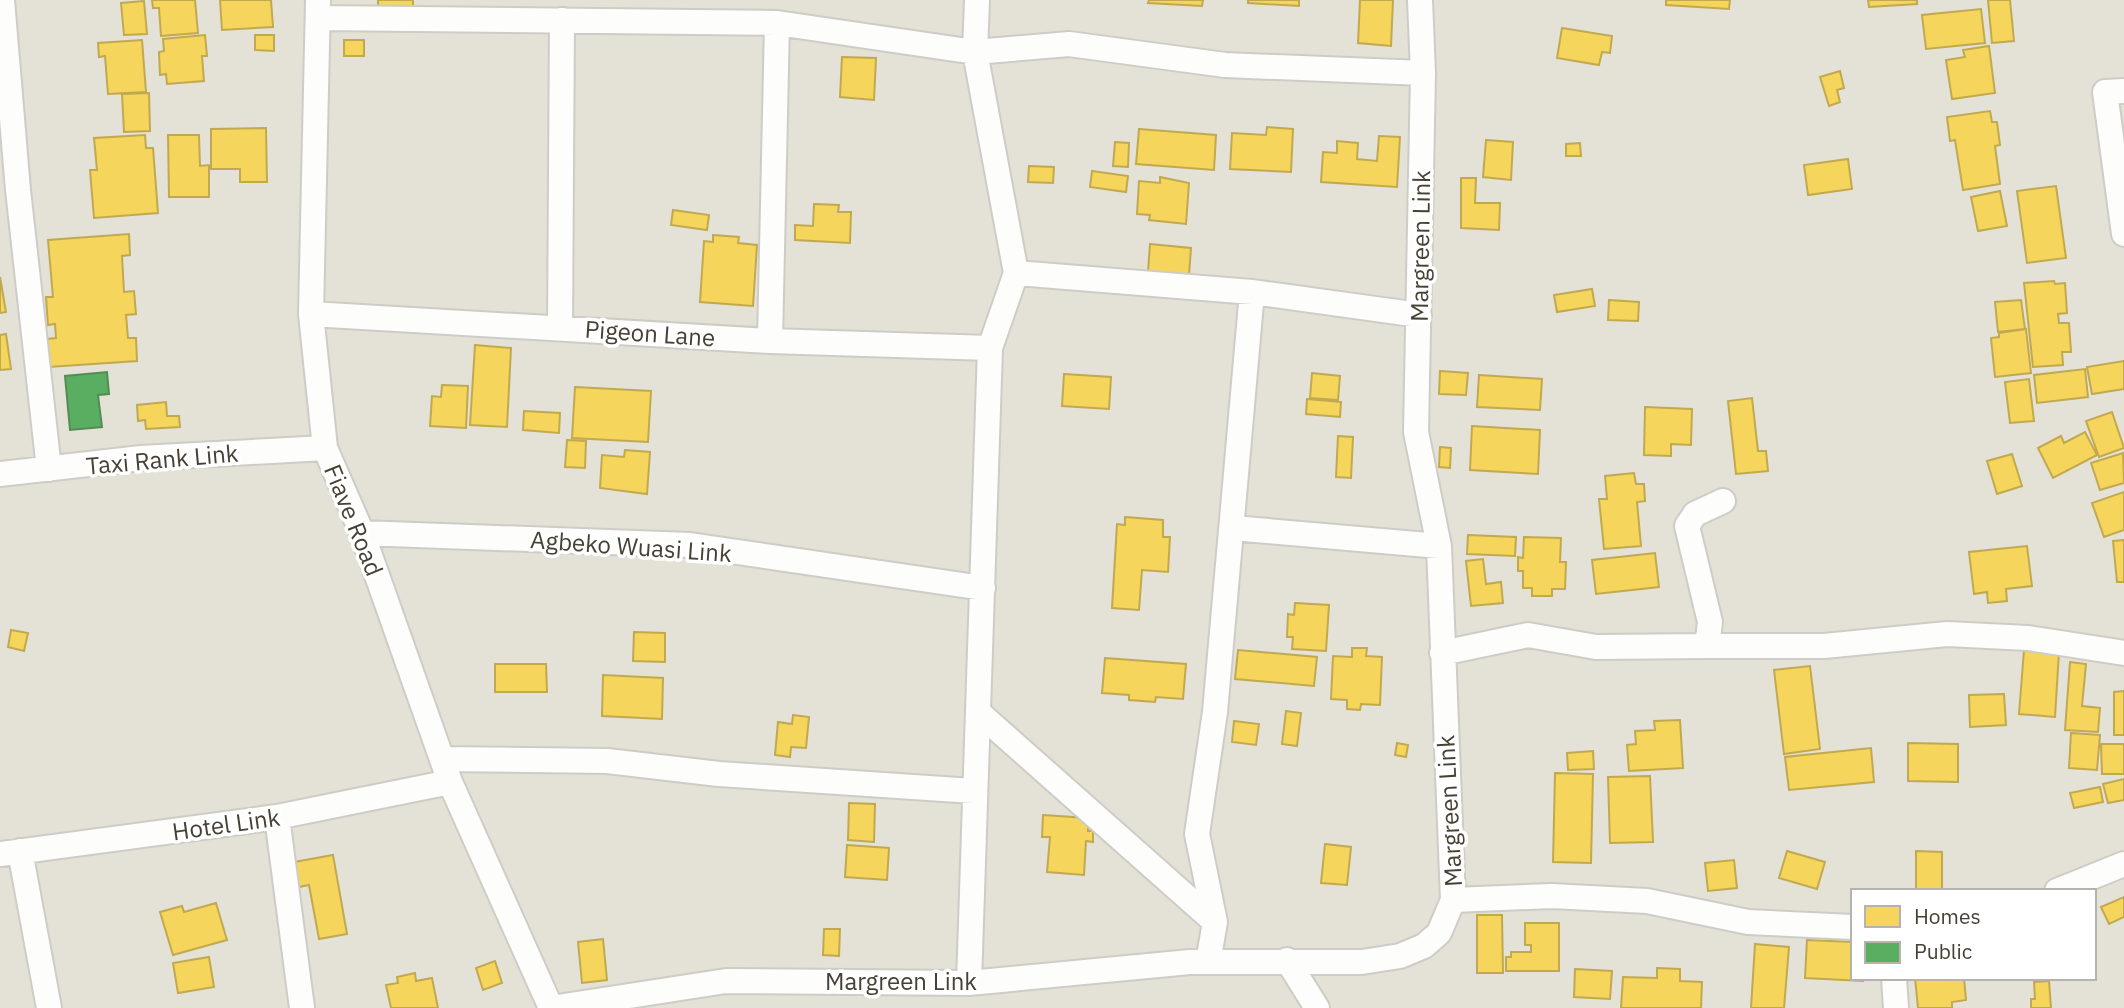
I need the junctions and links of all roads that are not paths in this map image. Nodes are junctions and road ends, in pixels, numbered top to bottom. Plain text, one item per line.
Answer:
1 (2, 0) edge
2 (977, 0) edge
3 (1420, 0) edge
4 (318, 9) edge
5 (562, 20) junction
6 (777, 23) junction
7 (975, 52) junction
8 (1423, 73) junction
9 (2124, 91) edge
10 (9, 191) edge
11 (2124, 234) edge
12 (1016, 273) junction
13 (1252, 292) junction
14 (311, 314) junction
15 (1419, 315) junction
16 (560, 327) junction
17 (770, 341) junction
18 (990, 348) junction
19 (325, 448) junction
20 (49, 469) junction
21 (0, 474) edge
22 (1723, 501) dead end
23 (1233, 528) junction
24 (362, 533) junction
25 (1439, 546) junction
26 (983, 588) junction
27 (1707, 646) junction
28 (1442, 653) junction
29 (2124, 653) edge
30 (978, 712) junction
31 (447, 770) junction
32 (973, 791) junction
33 (277, 817) junction
34 (10, 853) edge
35 (2124, 864) edge
36 (2062, 889) edge
37 (1453, 901) junction
38 (1215, 922) junction
39 (1851, 928) edge
40 (1287, 960) junction
41 (1208, 962) junction
42 (1894, 980) edge
43 (969, 983) junction
44 (49, 1008) edge
45 (303, 1008) edge
46 (551, 1008) edge
47 (1317, 1008) edge
48 (1896, 1008) edge

1 - 10 street
2 - 7 street
3 - 8 street, Margreen Link
4 - 5 street
4 - 14 street, Fiave Road
5 - 6 street
5 - 16 street
6 - 7 street
6 - 17 street
7 - 8 street
7 - 12 street
8 - 15 street, Margreen Link
9 - 11 street
10 - 20 street
12 - 13 street
12 - 18 street
13 - 15 street
13 - 23 street
14 - 16 street, Pigeon Lane
14 - 19 street, Fiave Road
15 - 25 street, Margreen Link
16 - 17 street, Pigeon Lane
17 - 18 street, Pigeon Lane
18 - 26 street
19 - 20 street, Taxi Rank Link
19 - 24 street, Fiave Road
20 - 21 street, Taxi Rank Link
22 - 27 street
23 - 25 street
23 - 38 street
24 - 26 street, Agbeko Wuasi Link
24 - 31 street, Fiave Road
25 - 28 street, Margreen Link
26 - 30 street
27 - 28 street
27 - 29 street
28 - 37 street, Margreen Link
30 - 32 street
30 - 38 street
31 - 32 street, Hotel Link
31 - 33 street, Hotel Link
31 - 46 street, Fiave Road
32 - 43 street
33 - 34 street, Hotel Link
33 - 45 street
34 - 44 street
35 - 36 street
37 - 39 street
37 - 40 street, Margreen Link
38 - 41 street
40 - 41 street, Margreen Link
40 - 47 street
41 - 43 street, Margreen Link
42 - 48 street
43 - 46 street, Margreen Link

